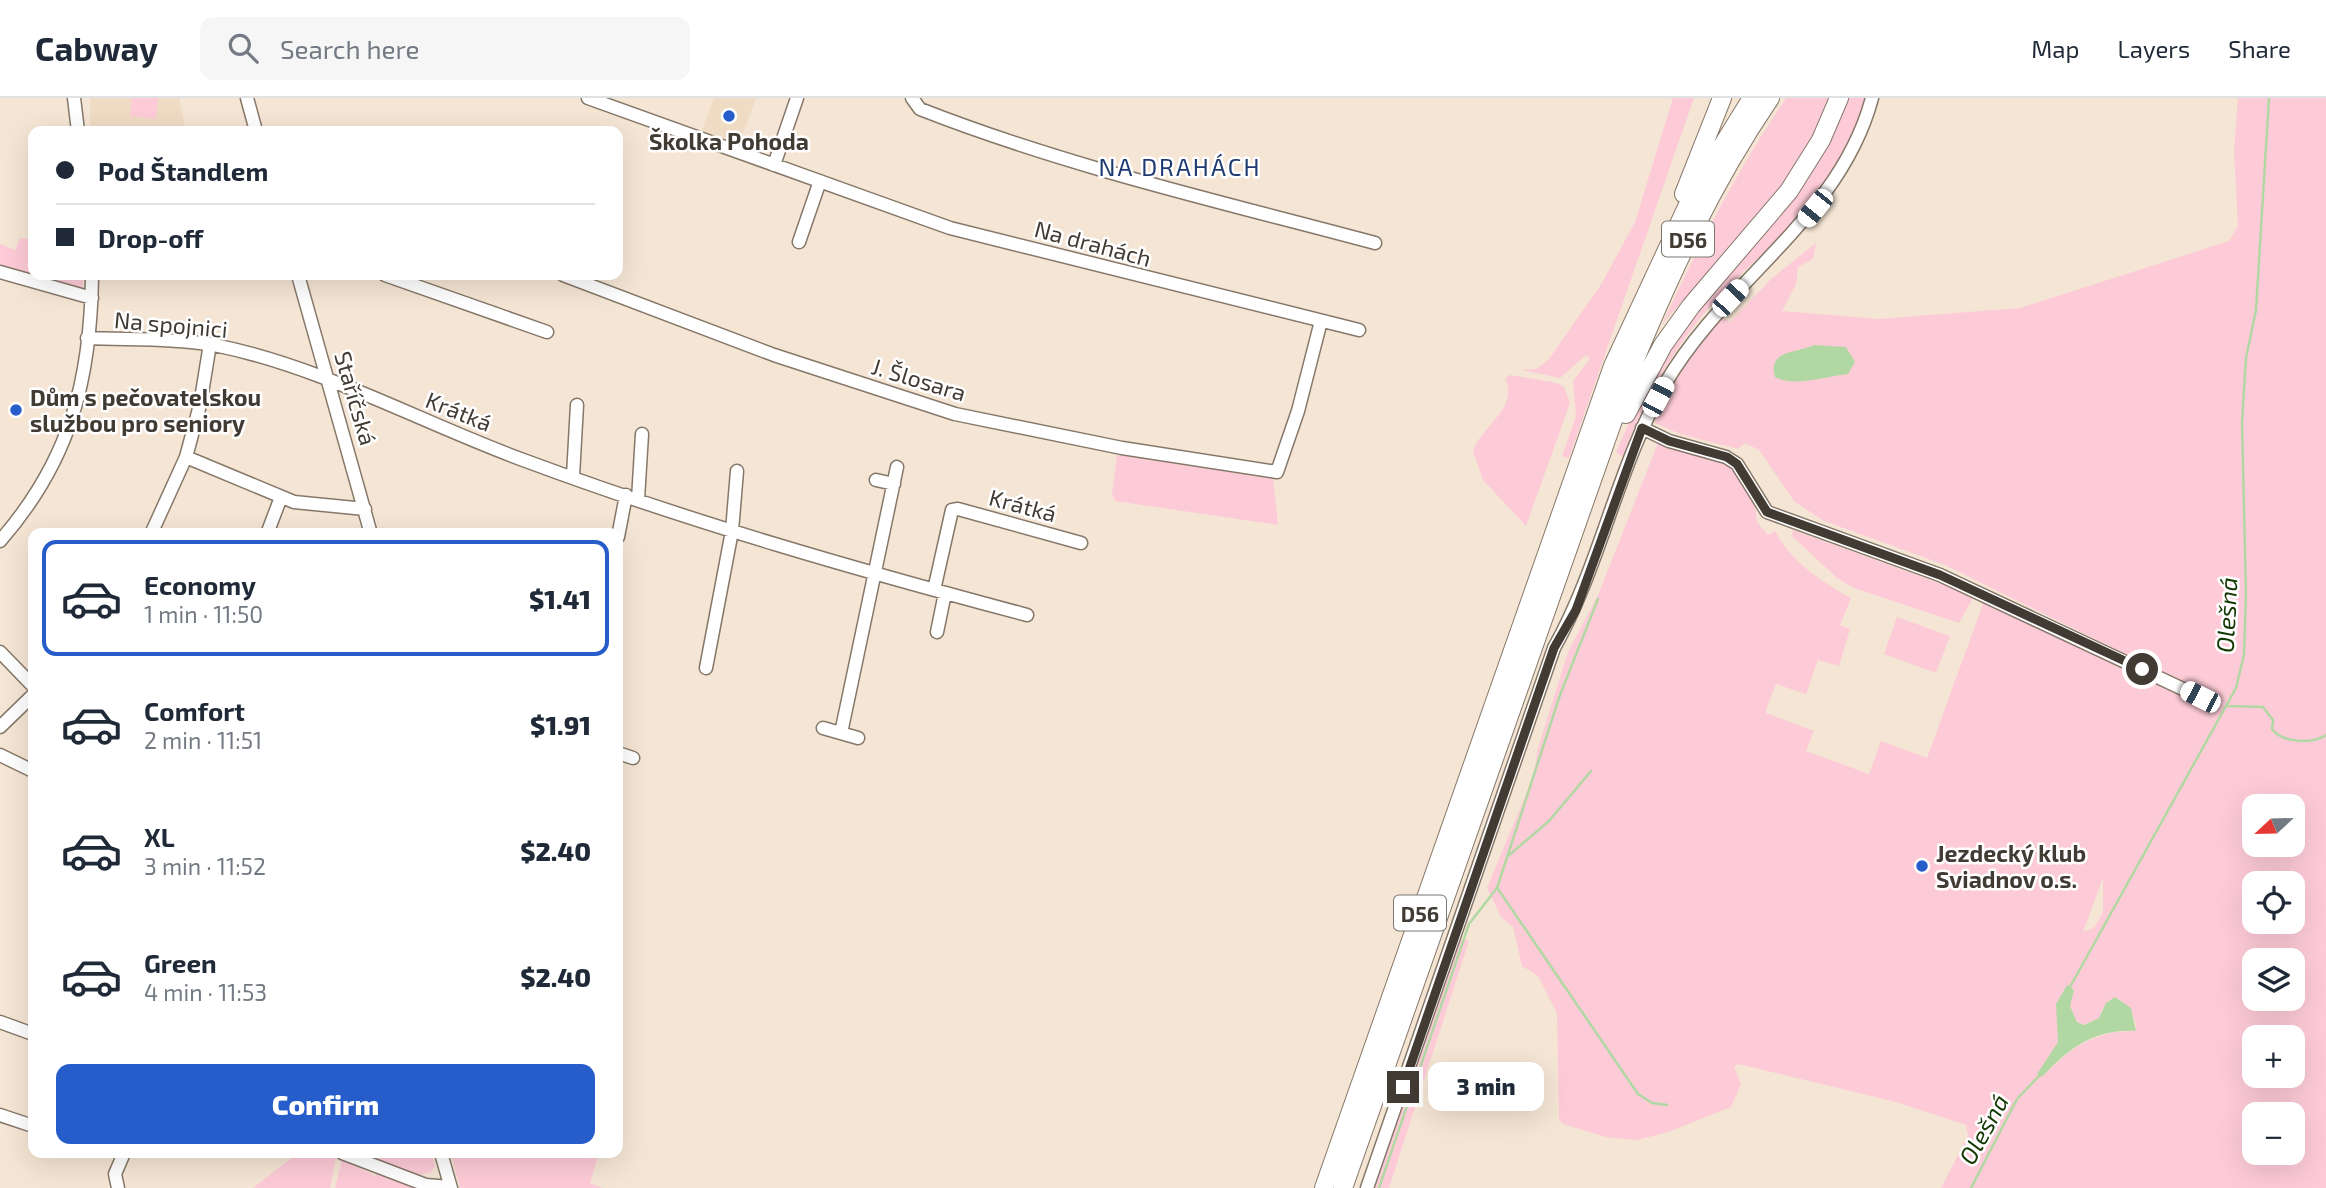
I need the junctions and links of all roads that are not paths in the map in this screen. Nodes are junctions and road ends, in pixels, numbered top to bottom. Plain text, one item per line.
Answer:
1 (74, 98) edge
2 (247, 98) edge
3 (588, 98) edge
4 (797, 98) edge
5 (912, 98) edge
6 (1722, 98) edge
7 (1752, 98) edge
8 (1770, 98) edge
9 (1839, 98) edge
10 (1872, 98) edge
11 (77, 126) edge
12 (255, 126) edge
13 (774, 165) junction
14 (820, 181) junction
15 (799, 242) dead end
16 (1375, 243) dead end
17 (0, 272) edge
18 (1655, 272) junction
19 (28, 280) edge
20 (28, 280) edge
21 (92, 280) edge
22 (299, 280) edge
23 (398, 280) edge
24 (576, 280) edge
25 (92, 298) junction
26 (1321, 321) junction
27 (1359, 330) dead end
28 (547, 332) dead end
29 (87, 338) junction
30 (210, 344) junction
31 (330, 382) junction
32 (578, 405) dead end
33 (1642, 428) junction
34 (642, 434) dead end
35 (186, 457) junction
36 (897, 467) dead end
37 (737, 471) dead end
38 (573, 476) junction
39 (876, 480) dead end
40 (894, 484) junction
41 (281, 497) junction
42 (632, 497) junction
43 (365, 509) junction
44 (1580, 516) junction
45 (154, 528) edge
46 (269, 528) edge
47 (370, 528) edge
48 (621, 528) edge
49 (732, 531) junction
50 (0, 541) edge
51 (1081, 543) dead end
52 (875, 574) junction
53 (939, 592) junction
54 (1027, 615) dead end
55 (937, 632) dead end
56 (0, 652) edge
57 (706, 668) dead end
58 (28, 681) edge
59 (2200, 697) dead end
60 (28, 700) edge
61 (0, 727) edge
62 (823, 728) dead end
63 (841, 733) junction
64 (858, 738) dead end
65 (0, 755) edge
66 (623, 755) edge
67 (633, 758) dead end
68 (28, 769) edge
69 (0, 1021) edge
70 (28, 1032) edge
71 (0, 1115) edge
72 (28, 1124) edge
73 (119, 1158) edge
74 (355, 1158) edge
75 (442, 1158) edge
76 (450, 1187) edge
77 (118, 1188) edge
78 (1324, 1188) edge
79 (1343, 1188) edge
80 (1367, 1188) edge

1 - 11 street
2 - 12 street
3 - 13 street, Na drahách
4 - 13 street
5 - 16 street
6 - 18 highway
7 - 18 highway, D56
8 - 44 highway, D56
9 - 44 highway
10 - 33 street
13 - 14 street, Na drahách
14 - 15 street
14 - 26 street, Na drahách
17 - 19 street
18 - 78 highway, D56
20 - 25 street
21 - 25 street
22 - 31 street, Staříčská
23 - 28 street
24 - 26 street, J. Šlosara
25 - 29 street
26 - 27 street, Na drahách
29 - 30 street, Na spojnici
29 - 50 street
30 - 31 street, Na spojnici
30 - 35 street
31 - 38 street, Krátká
31 - 43 street, Staříčská
32 - 38 street
33 - 59 street
33 - 80 street
34 - 42 street
35 - 41 street
35 - 45 street
36 - 40 street
37 - 49 street
38 - 42 street, Krátká
39 - 40 street
40 - 52 street
41 - 43 street
41 - 46 street
42 - 48 street
42 - 49 street, Krátká
43 - 47 street, Staříčská
44 - 79 highway, D56
49 - 52 street, Krátká
49 - 57 street
51 - 53 street, Krátká
52 - 53 street, Krátká
52 - 63 street
53 - 54 street, Krátká
53 - 55 street, Krátká
56 - 58 street
60 - 61 street
62 - 63 street
63 - 64 street
65 - 68 street
66 - 67 street
69 - 70 street
71 - 72 street
73 - 77 street
74 - 76 street
75 - 76 street

